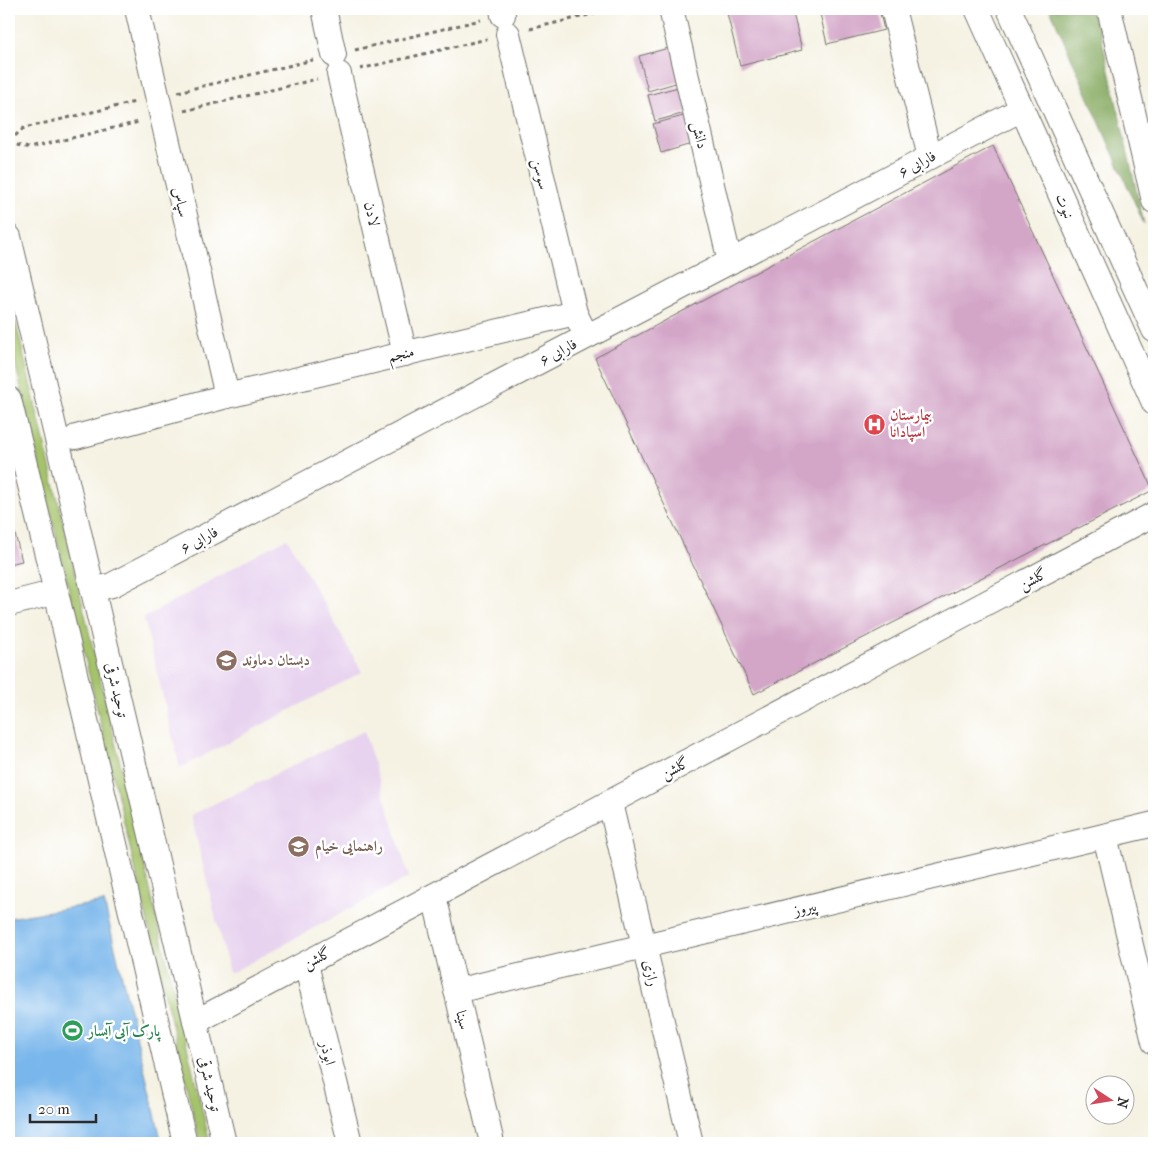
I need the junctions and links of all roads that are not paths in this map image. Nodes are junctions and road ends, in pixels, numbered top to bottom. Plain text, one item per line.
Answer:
1 (136, 9) edge
2 (324, 9) edge
3 (671, 9) edge
4 (893, 9) edge
5 (977, 9) edge
6 (1009, 9) edge
7 (1109, 9) edge
8 (504, 19) edge
9 (1022, 110) junction
10 (930, 158) junction
11 (1154, 201) edge
12 (9, 237) edge
13 (730, 262) junction
14 (575, 313) junction
15 (1154, 330) edge
16 (587, 337) junction
17 (405, 354) junction
18 (227, 396) junction
19 (9, 399) edge
20 (1154, 403) edge
21 (76, 437) dead end
22 (1154, 514) edge
23 (93, 590) junction
24 (56, 592) junction
25 (9, 604) edge
26 (610, 803) junction
27 (1154, 824) edge
28 (1105, 836) junction
29 (434, 896) junction
30 (644, 946) junction
31 (306, 964) junction
32 (456, 991) junction
33 (196, 1022) junction
34 (1154, 1042) edge
35 (185, 1143) edge
36 (224, 1143) edge
37 (350, 1143) edge
38 (492, 1143) edge
39 (691, 1143) edge

1 - 18 street, سپاس
2 - 17 street, لادن
3 - 13 street, دانش
4 - 10 street
5 - 9 street, نبوت
6 - 15 street, نبوت
7 - 11 street
8 - 14 street, سوسن
9 - 10 street, فارابی ۶
9 - 20 street, نبوت
10 - 13 street, فارابی ۶
12 - 23 street, توحید شرقی
13 - 16 street, فارابی ۶
14 - 16 street, سوسن
14 - 17 street, منجم
16 - 23 street, فارابی ۶
17 - 18 street, منجم
18 - 21 street, منجم
19 - 24 street
22 - 26 street, گلشن
23 - 33 street, توحید شرقی
24 - 25 street
24 - 35 street
26 - 29 street, گلشن
26 - 30 street, رازی
27 - 28 street, پیروز
28 - 30 street, پیروز
28 - 34 street
29 - 31 street, گلشن
29 - 32 street, سینا
30 - 32 street, پیروز
30 - 39 street, رازی
31 - 33 street, گلشن
31 - 37 street, ابوذر
32 - 38 street, سینا
33 - 36 street, توحید شرقی

